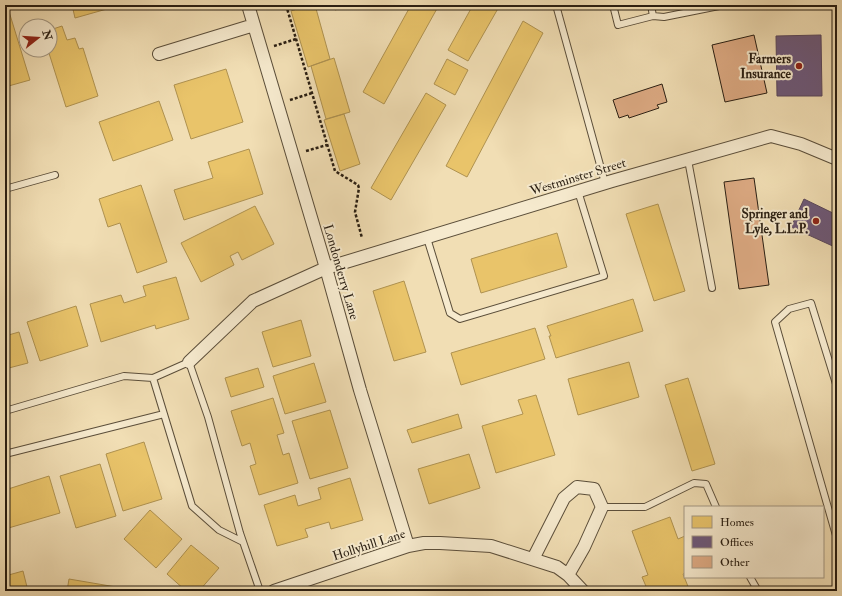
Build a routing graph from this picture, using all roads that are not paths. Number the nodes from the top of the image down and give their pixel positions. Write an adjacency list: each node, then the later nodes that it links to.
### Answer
1 (556, 5): 12 (lane)
2 (613, 5): 6 (lane)
3 (651, 5): 6 (lane)
4 (724, 5): 6 (lane)
5 (251, 6): 7 (street, Londonderry Lane)
6 (653, 16)
7 (254, 25): 8 (street); 16 (street, Londonderry Lane)
8 (158, 54)
9 (837, 158): 10 (street, Westminster Street)
10 (688, 160): 12 (street, Westminster Street); 17 (lane)
11 (55, 175): 13 (lane)
12 (605, 183): 14 (street, Westminster Street)
13 (5, 189)
14 (578, 192): 15 (street, Westminster Street); 15 (lane)
15 (427, 238): 16 (street, Westminster Street)
16 (326, 268): 18 (street, Westminster Street); 28 (street, Londonderry Lane)
17 (712, 288)
18 (189, 362): 19 (lane); 27 (lane)
19 (153, 378): 21 (lane); 22 (lane)
20 (837, 388): 26 (lane)
21 (5, 411)
22 (164, 414): 23 (lane); 27 (lane)
23 (5, 454)
24 (716, 506): 25 (lane)
25 (602, 507): 29 (street); 30 (street)
26 (837, 539)
27 (244, 542): 32 (lane)
28 (408, 546): 29 (street, Hollyhill Lane); 33 (street, Hollyhill Lane)
29 (533, 559): 30 (street, Hollyhill Lane)
30 (568, 576): 34 (street, Hollyhill Lane)
31 (751, 578): 35 (lane)
32 (260, 591)
33 (274, 591)
34 (583, 591)
35 (758, 591)

